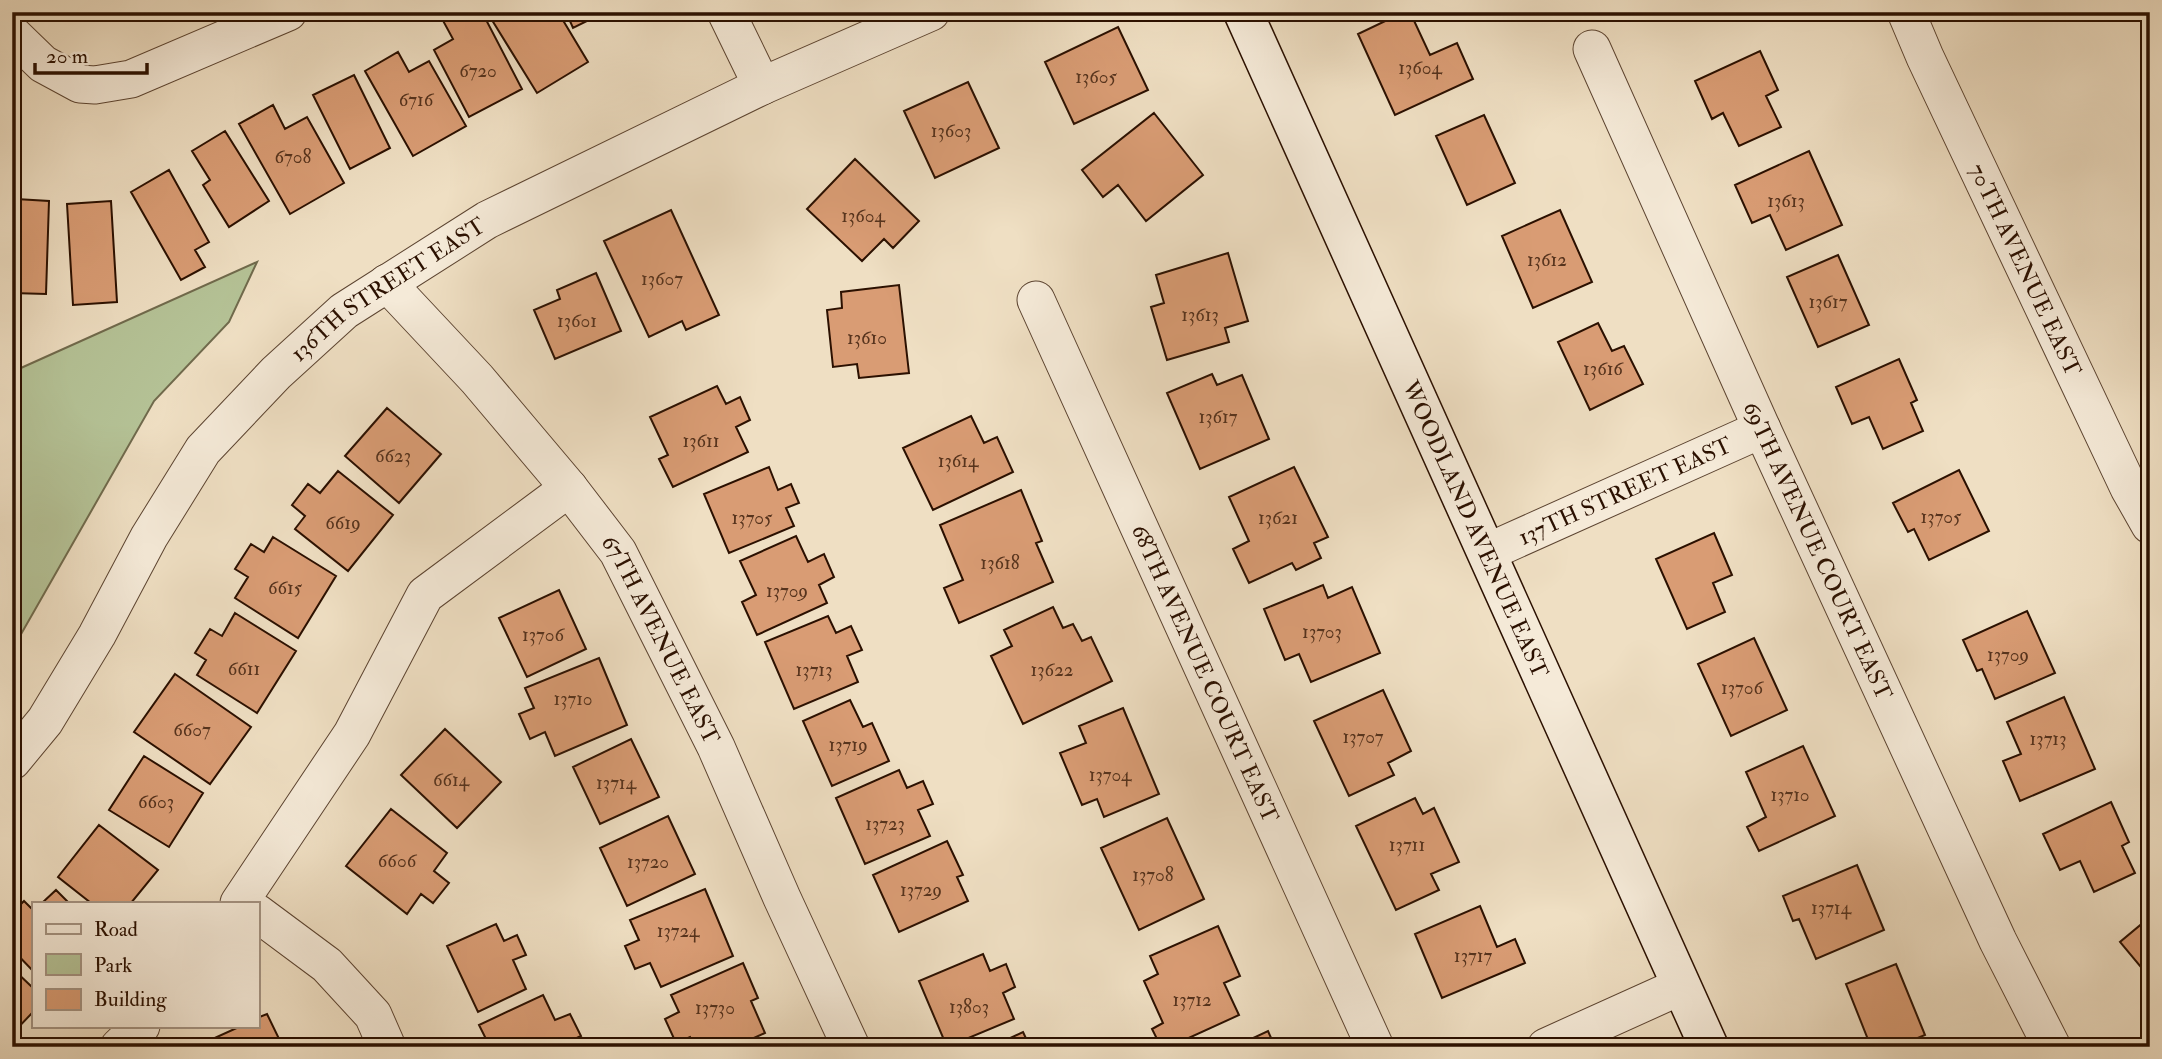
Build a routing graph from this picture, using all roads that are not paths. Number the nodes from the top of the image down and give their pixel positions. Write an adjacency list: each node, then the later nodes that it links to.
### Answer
1 (288, 12): 6 (street)
2 (726, 12): 8 (street)
3 (931, 12): 8 (street, 136TH STREET EAST)
4 (1243, 12): 14 (street, WOODLAND AVENUE EAST)
5 (1906, 12): 13 (street, 70TH AVENUE EAST)
6 (12, 34)
7 (1592, 49): 11 (street, 69TH AVENUE COURT EAST)
8 (762, 86): 9 (street, 136TH STREET EAST)
9 (387, 283): 12 (street, 67TH AVENUE EAST); 15 (street, 136TH STREET EAST)
10 (1036, 300): 23 (street, 68TH AVENUE COURT EAST)
11 (1762, 429): 14 (street, 137TH STREET EAST); 26 (street, 69TH AVENUE COURT EAST)
12 (569, 488): 16 (street); 22 (street, 67TH AVENUE EAST)
13 (2150, 524)
14 (1488, 552): 18 (street, WOODLAND AVENUE EAST)
15 (12, 761)
16 (247, 902)
17 (259, 915): 21 (street)
18 (1681, 986): 24 (street); 25 (street, WOODLAND AVENUE EAST)
19 (139, 1028): 20 (street)
20 (119, 1047)
21 (387, 1047)
22 (851, 1047)
23 (1375, 1047)
24 (1546, 1047)
25 (1709, 1047)
26 (2052, 1047)

